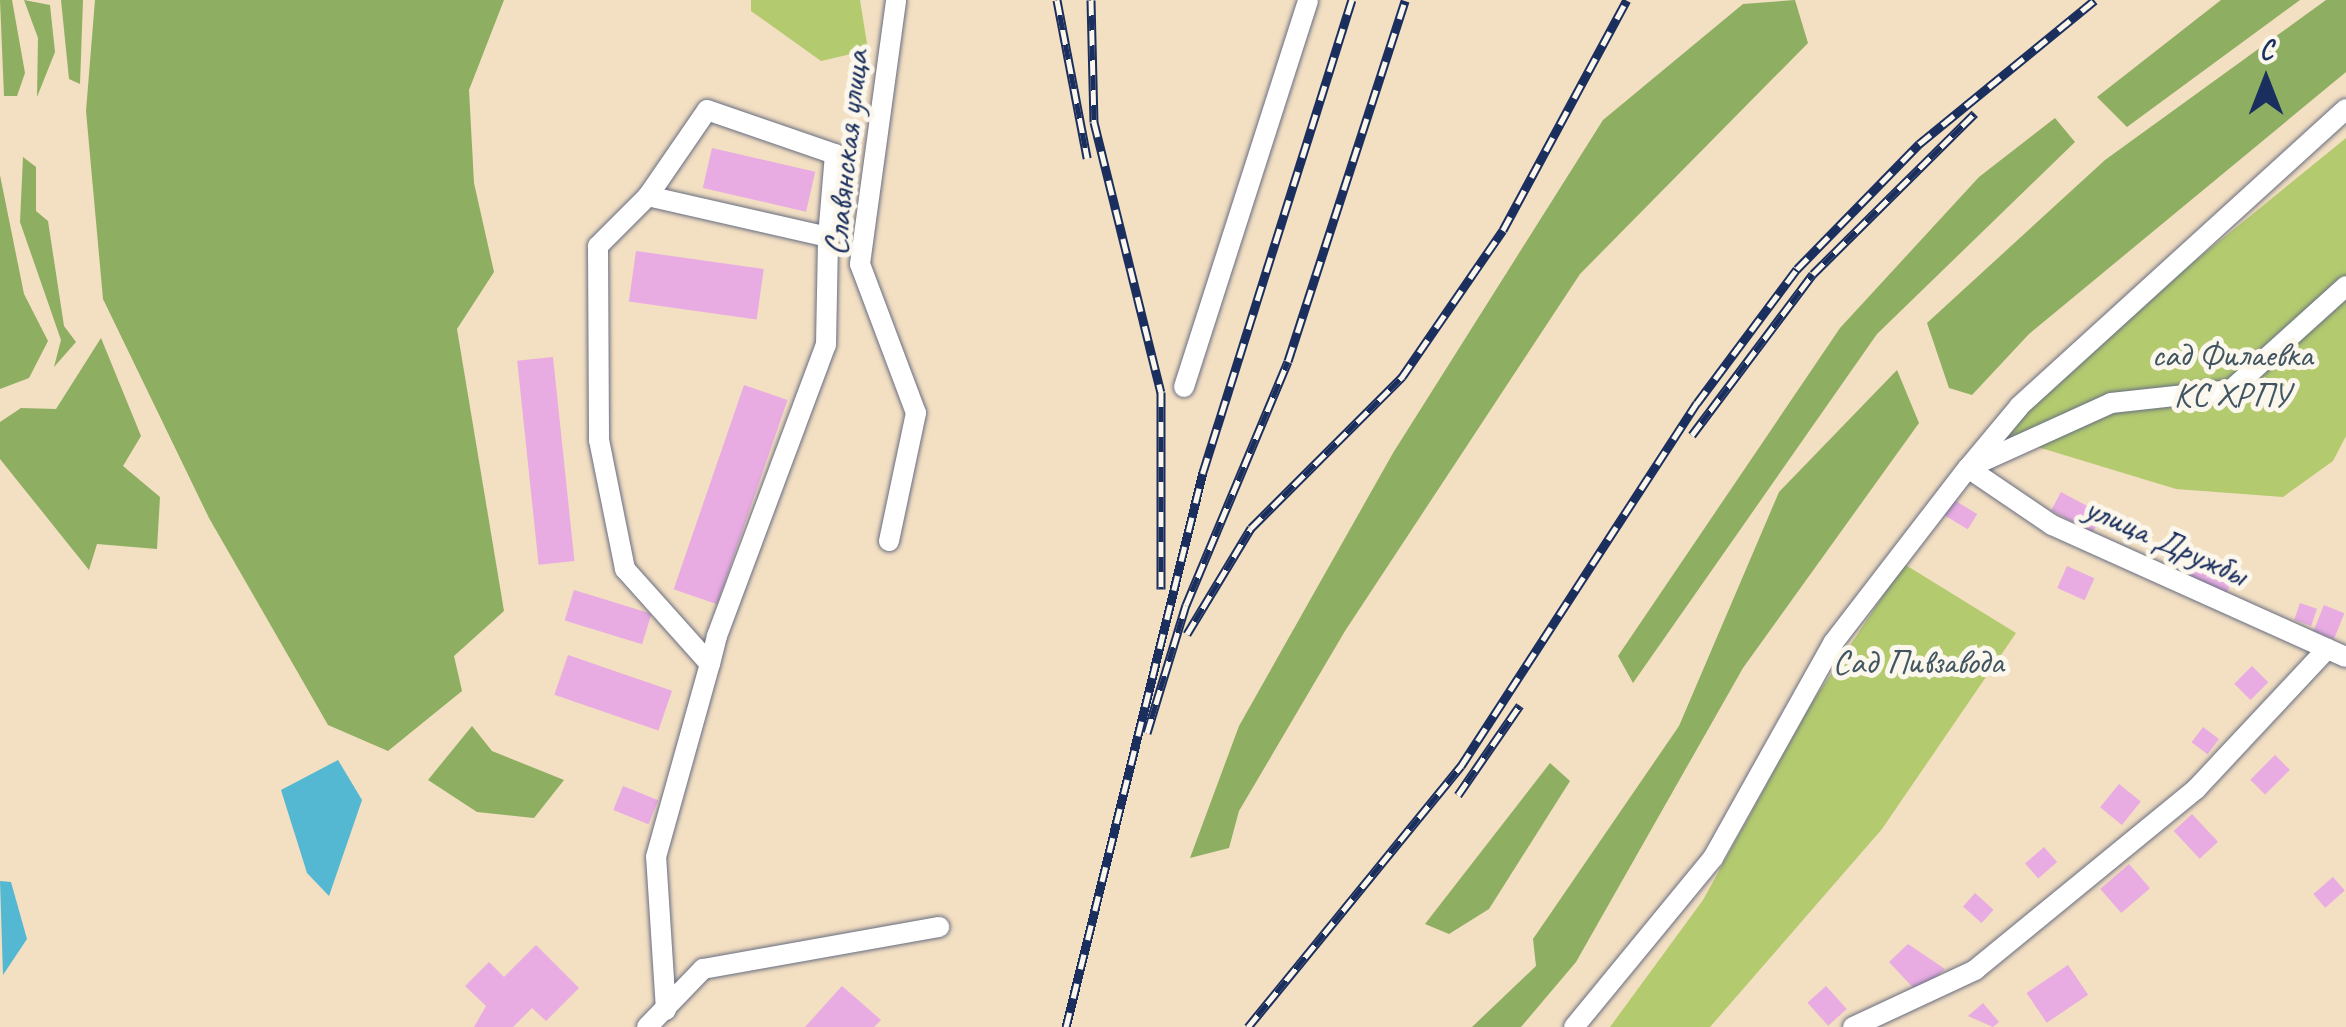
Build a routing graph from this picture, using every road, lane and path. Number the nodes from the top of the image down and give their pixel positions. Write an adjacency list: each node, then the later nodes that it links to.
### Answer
1 (896, 0): 9 (street, Славянская улица)
2 (1308, 0): 7 (street)
3 (2346, 109): 8 (street)
4 (648, 196): 5 (street); 5 (street); 11 (street)
5 (828, 238): 11 (street)
6 (2346, 286): 8 (street)
7 (1184, 387)
8 (1968, 468): 10 (street, улица Дружбы); 15 (street)
9 (890, 541)
10 (2336, 653): 16 (street)
11 (710, 664): 13 (street)
12 (939, 927): 13 (street)
13 (666, 1010): 14 (street)
14 (647, 1027)
15 (1574, 1027)
16 (1853, 1027)

